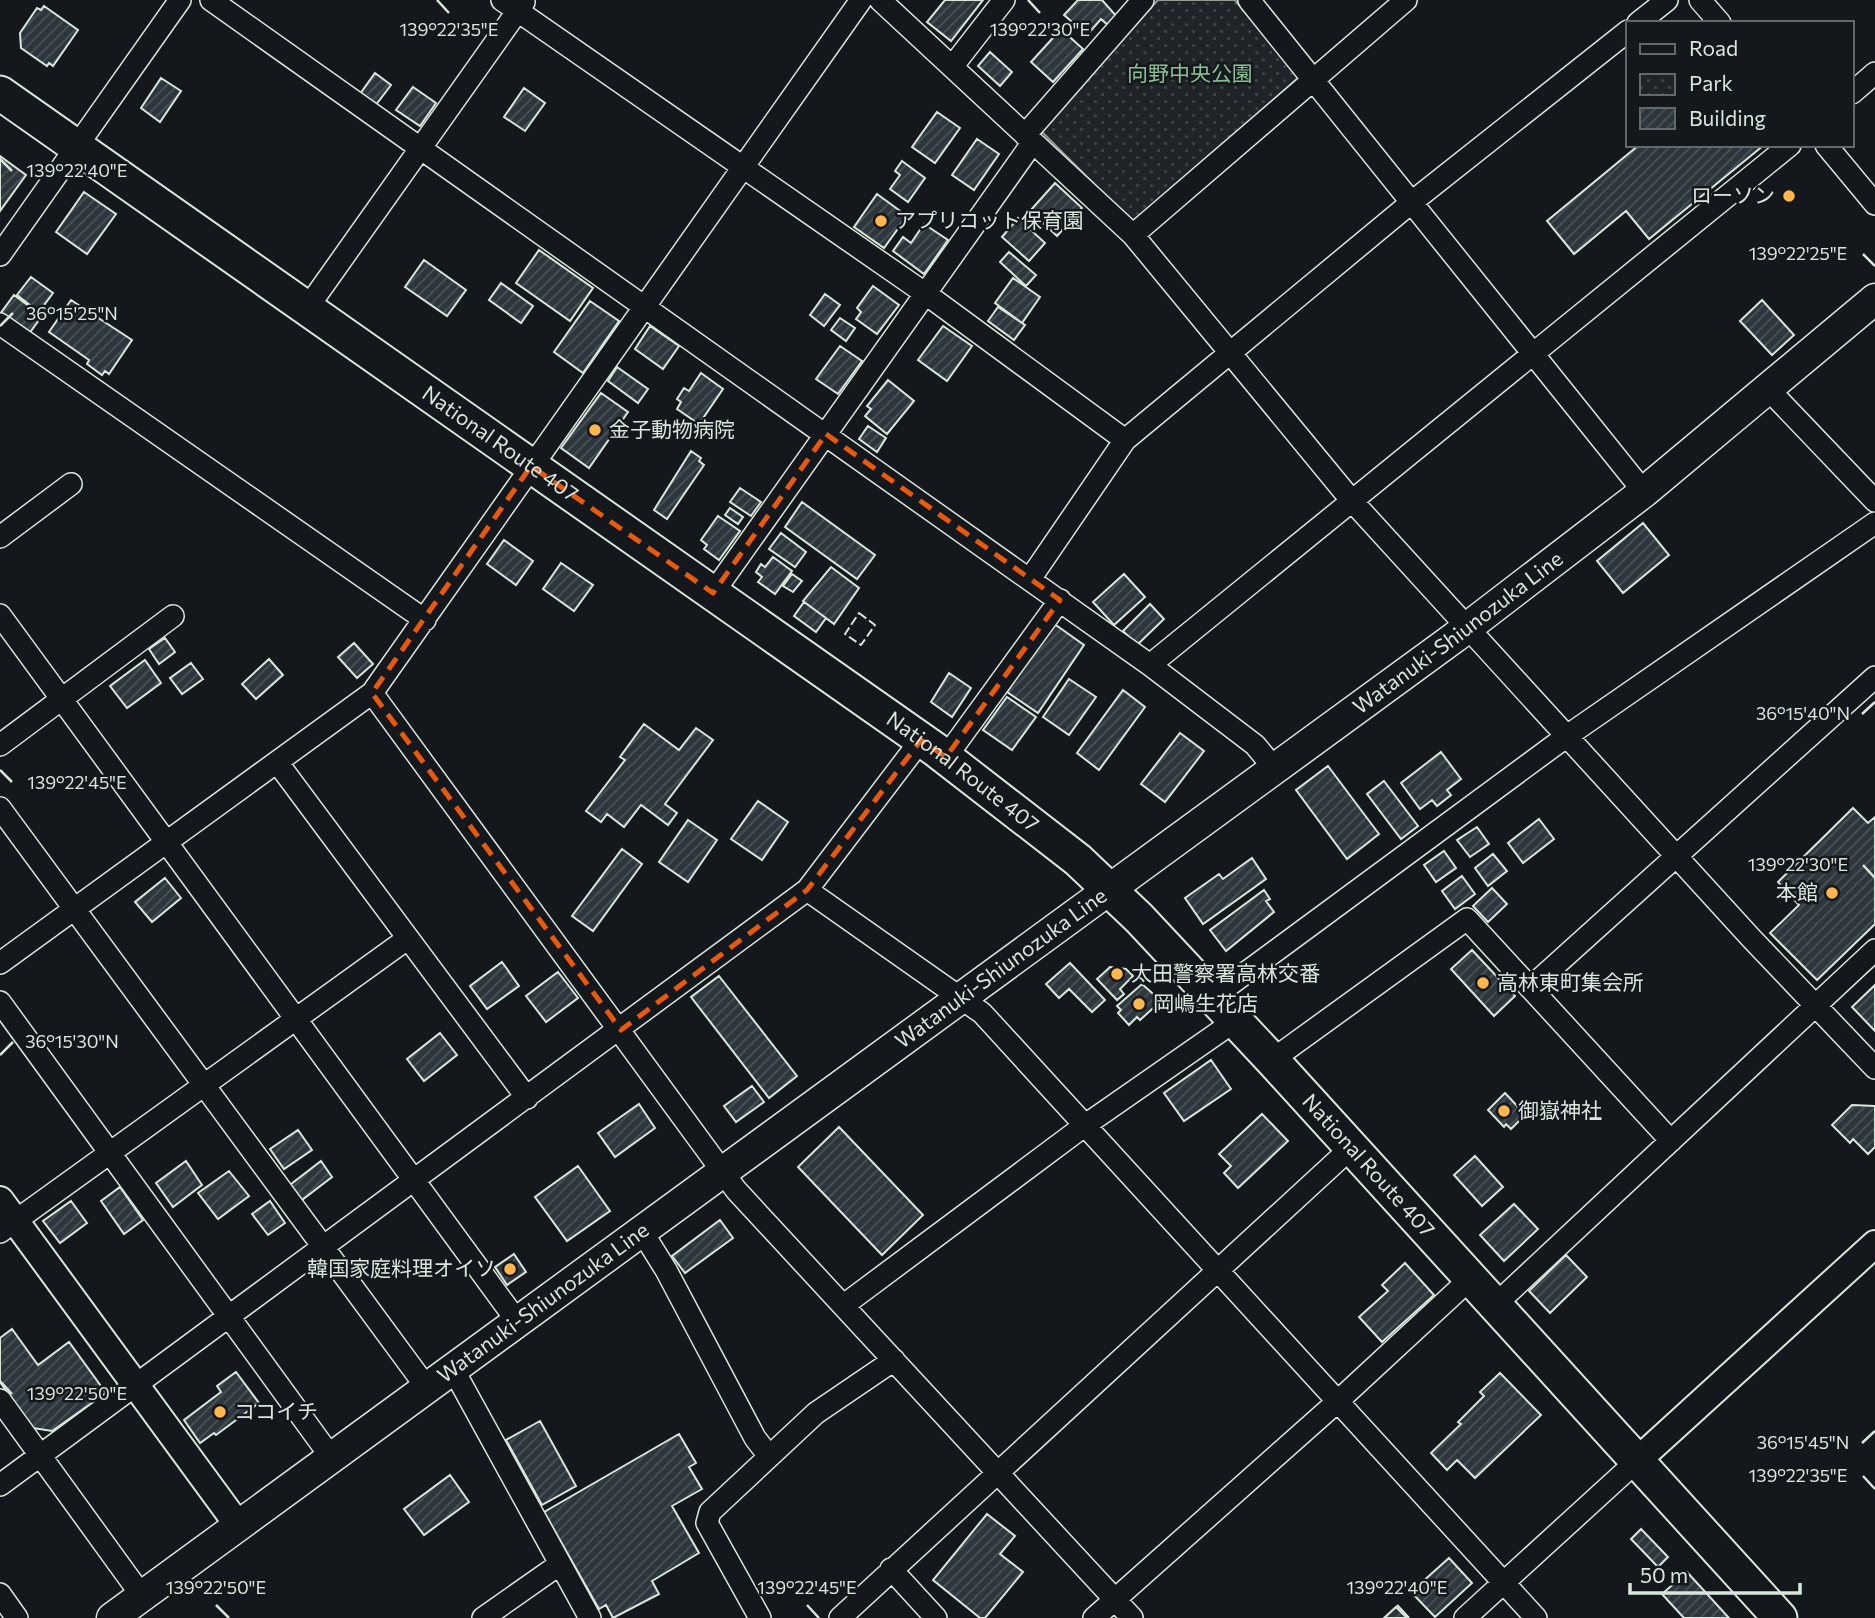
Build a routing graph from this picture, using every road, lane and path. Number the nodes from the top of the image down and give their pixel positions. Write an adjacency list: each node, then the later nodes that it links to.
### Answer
1 (180, 0): 21 (street)
2 (211, 0): 24 (street)
3 (860, 0): 25 (street)
4 (880, 0): 15 (street)
5 (1004, 0): 15 (street)
6 (1143, 0): 20 (street)
7 (1249, 0): 17 (street)
8 (1406, 0): 17 (street)
9 (1667, 0): 12 (street)
10 (1700, 0): 13 (street)
11 (515, 4): 24 (street); 25 (street)
12 (1641, 21)
13 (1718, 21)
14 (1626, 33): 26 (street)
15 (952, 67): 20 (street)
16 (1875, 73): 18 (street)
17 (1313, 79): 26 (street); 28 (street)
18 (1854, 91)
19 (0, 93): 21 (highway, National Route 407)
20 (1029, 139): 28 (street); 30 (street)
21 (76, 147): 29 (street); 33 (highway, National Route 407)
22 (1788, 147): 36 (street)
23 (1828, 147): 27 (street)
24 (421, 148): 32 (street); 33 (street)
25 (742, 167): 30 (street); 32 (street)
26 (1412, 202): 35 (street); 36 (street)
27 (1875, 204)
28 (1133, 235): 35 (street)
29 (0, 255)
30 (926, 294): 38 (street); 39 (street)
31 (1875, 299): 37 (main road, Watanuki-Shiunozuka Line)
32 (644, 306): 38 (street); 40 (street)
33 (308, 307): 40 (highway, National Route 407)
34 (0, 324): 52 (street)
35 (1231, 352): 39 (street); 43 (street)
36 (1534, 352): 42 (street); 43 (street)
37 (1769, 390): 42 (main road, Watanuki-Shiunozuka Line); 44 (street)
38 (826, 434): 47 (street); 48 (street)
39 (1125, 440): 47 (street)
40 (531, 466): 48 (highway, National Route 407); 52 (street)
41 (71, 484): 46 (street)
42 (1644, 492): 53 (main road, Watanuki-Shiunozuka Line)
43 (1352, 501): 53 (street); 54 (street)
44 (1875, 501)
45 (1875, 523): 58 (street)
46 (0, 537)
47 (1030, 579): 49 (street)
48 (713, 593): 60 (highway, National Route 407)
49 (1060, 600): 54 (street); 60 (street)
50 (0, 615): 57 (street)
51 (173, 616): 57 (street)
52 (425, 620): 56 (street)
53 (1467, 628): 58 (street); 62 (main road, Watanuki-Shiunozuka Line)
54 (1150, 664): 62 (street)
55 (1875, 677): 65 (street)
56 (372, 693): 61 (street); 79 (street)
57 (62, 699): 59 (street); 64 (street)
58 (1567, 736): 65 (street); 73 (street)
59 (0, 746)
60 (934, 748): 66 (highway, National Route 407); 67 (street)
61 (276, 762): 64 (street); 69 (street)
62 (1274, 768): 66 (main road, Watanuki-Shiunozuka Line)
63 (0, 808): 68 (street)
64 (166, 842): 68 (street); 77 (street)
65 (1677, 854): 72 (street); 76 (street)
66 (1110, 889): 73 (highway, National Route 407); 74 (main road, Watanuki-Shiunozuka Line)
67 (807, 890): 74 (street); 79 (street)
68 (75, 908): 71 (street); 82 (street)
69 (407, 939): 77 (street); 83 (street)
70 (1875, 950): 76 (street)
71 (0, 963)
72 (1530, 988): 80 (street); 85 (street)
73 (1213, 997): 78 (highway, National Route 407)
74 (962, 998): 84 (street); 88 (main road, Watanuki-Shiunozuka Line)
75 (0, 1002): 87 (street)
76 (1816, 1005): 81 (street); 85 (street)
77 (296, 1019): 82 (street); 89 (street)
78 (1235, 1021): 80 (highway, National Route 407); 84 (street)
79 (621, 1030): 83 (street); 88 (street)
80 (1272, 1060): 86 (highway, National Route 407)
81 (1875, 1068)
82 (205, 1086): 87 (street); 93 (street)
83 (527, 1098): 89 (street)
84 (1084, 1126): 94 (street); 97 (street)
85 (1671, 1141): 96 (street)
86 (1352, 1147): 94 (street); 95 (highway, National Route 407)
87 (111, 1153): 90 (street); 98 (street)
88 (722, 1172): 91 (main road, Watanuki-Shiunozuka Line); 97 (street)
89 (415, 1181): 93 (street); 99 (street)
90 (5, 1218): 102 (street)
91 (641, 1230): 99 (main road, Watanuki-Shiunozuka Line); 106 (street)
92 (1875, 1244): 109 (street)
93 (324, 1248): 98 (street); 103 (street)
94 (1219, 1273): 105 (street); 110 (street)
95 (1471, 1278): 96 (highway, National Route 407); 105 (street)
96 (1495, 1305): 109 (highway, National Route 407)
97 (844, 1306): 100 (street)
98 (230, 1316): 102 (street); 108 (street)
99 (517, 1321): 101 (main road, Watanuki-Shiunozuka Line)
100 (894, 1360): 106 (street); 110 (street)
101 (453, 1369): 103 (main road, Watanuki-Shiunozuka Line); 113 (street)
102 (135, 1386): 107 (street); 112 (street)
103 (426, 1388): 108 (main road, Watanuki-Shiunozuka Line)
104 (0, 1400): 107 (street)
105 (1337, 1402): 115 (street); 118 (street)
106 (768, 1455): 123 (street)
107 (40, 1456): 111 (street); 117 (street)
108 (331, 1457): 112 (main road, Watanuki-Shiunozuka Line)
109 (1638, 1460): 115 (street); 130 (highway, National Route 407)
110 (998, 1474): 114 (street); 118 (street)
111 (0, 1485)
112 (238, 1525): 117 (main road, Watanuki-Shiunozuka Line)
113 (560, 1564): 121 (street); 122 (street)
114 (891, 1569): 124 (street); 125 (street)
115 (1503, 1582): 128 (street); 129 (street)
116 (0, 1594): 119 (street)
117 (142, 1596): 120 (main road, Watanuki-Shiunozuka Line)
118 (1115, 1600): 126 (street); 127 (street)
119 (17, 1618)
120 (111, 1618)
121 (483, 1618)
122 (590, 1618)
123 (760, 1618)
124 (840, 1618)
125 (936, 1618)
126 (1094, 1618)
127 (1132, 1618)
128 (1465, 1618)
129 (1536, 1618)
130 (1780, 1618)

